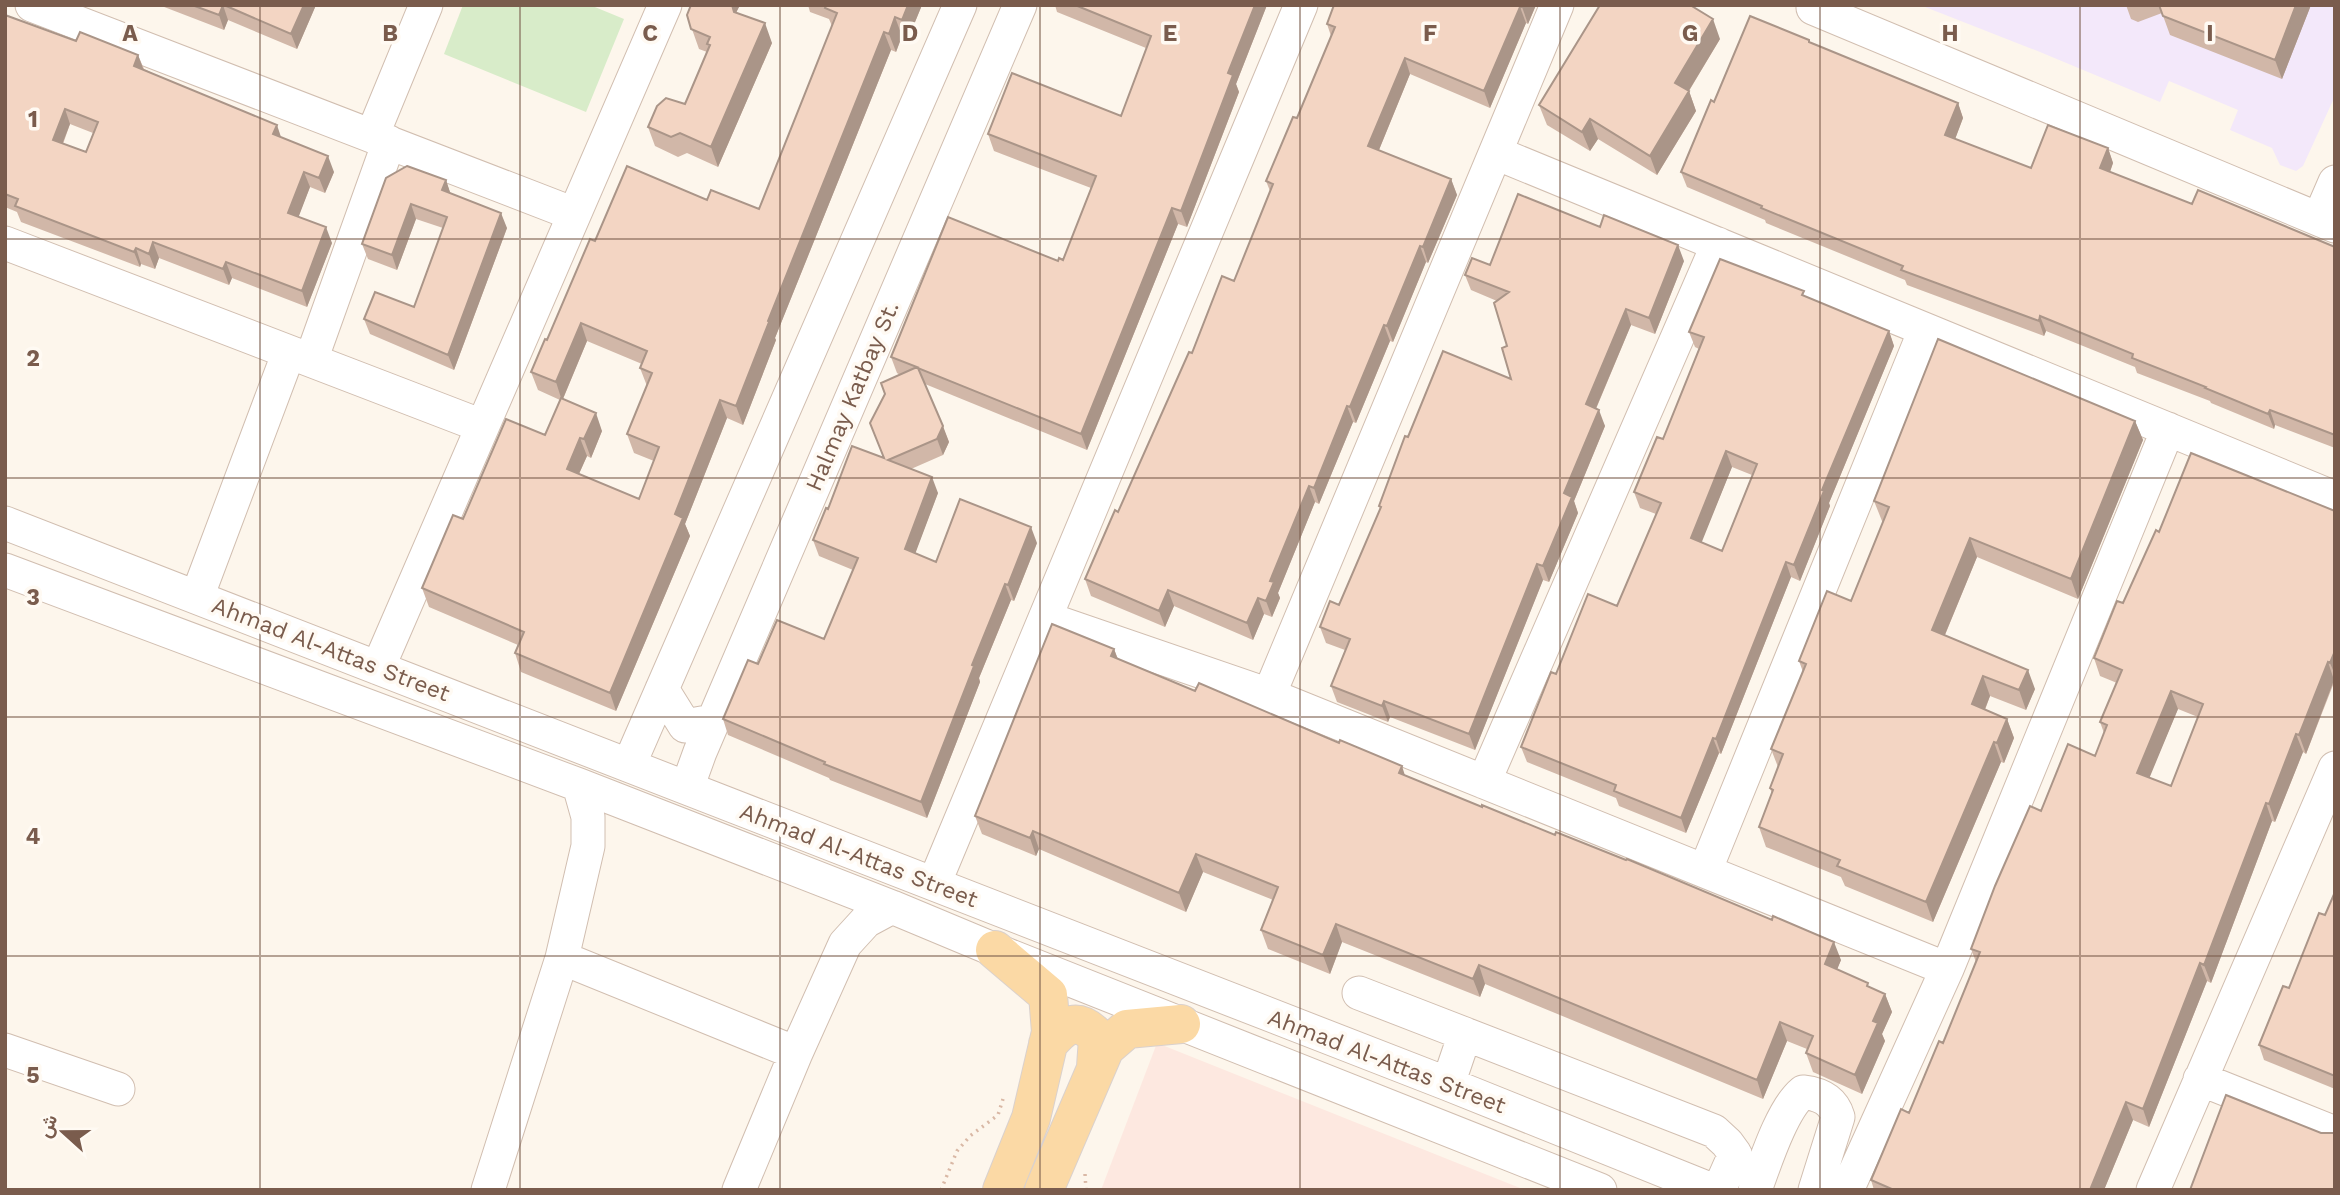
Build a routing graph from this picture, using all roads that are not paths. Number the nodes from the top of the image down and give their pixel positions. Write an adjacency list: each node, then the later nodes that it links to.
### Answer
1 (32, 5): 9 (street)
2 (426, 5): 9 (street)
3 (665, 5): 12 (street)
4 (960, 5): 26 (street)
5 (1020, 5): 28 (street, Halmay Katbay St.)
6 (1301, 5): 24 (street)
7 (1557, 5): 10 (street)
8 (1811, 6): 13 (street)
9 (380, 139): 12 (street); 17 (street)
10 (1496, 153): 15 (street); 27 (street)
11 (2335, 182): 13 (street)
12 (574, 214): 18 (street)
13 (2327, 223)
14 (5, 243): 17 (street)
15 (1718, 244): 16 (street); 31 (street)
16 (1925, 330): 19 (street); 34 (street)
17 (300, 356): 18 (street); 23 (street)
18 (482, 426): 25 (street)
19 (2168, 429): 20 (street); 39 (street)
20 (2335, 498)
21 (5, 523): 23 (street, Ahmad Al-Attas Street)
22 (5, 570): 32 (street, Ahmad Al-Attas Street)
23 (197, 597): 25 (street, Ahmad Al-Attas Street)
24 (1045, 618): 27 (street); 35 (street)
25 (378, 668): 29 (street, Ahmad Al-Attas Street)
26 (662, 689): 28 (street); 29 (street)
27 (1269, 695): 31 (street)
28 (713, 721): 33 (street, Halmay Katbay St.)
29 (629, 765): 33 (street, Ahmad Al-Attas Street)
30 (2335, 768): 47 (street)
31 (1484, 782): 34 (street)
32 (579, 785): 36 (street, Ahmad Al-Attas Street); 38 (street)
33 (687, 788): 35 (street, Ahmad Al-Attas Street)
34 (1704, 871): 39 (street)
35 (934, 884): 48 (street, Ahmad Al-Attas Street)
36 (892, 907): 37 (street, Ahmad Al-Attas Street); 45 (street)
37 (995, 950): 41 (street, Ahmad Al-Attas Street); 43 (main road)
38 (562, 958): 45 (street); 51 (street)
39 (1947, 969): 60 (street)
40 (1359, 993): 42 (street)
41 (1181, 1024): 46 (main road); 55 (street, Ahmad Al-Attas Street)
42 (1465, 1034): 48 (street); 57 (street)
43 (1048, 1044): 46 (main road); 53 (main road)
44 (5, 1050): 49 (street)
45 (796, 1053): 52 (street)
46 (1096, 1067): 54 (main road)
47 (2200, 1079): 50 (street); 61 (street)
48 (1448, 1084): 56 (street, Ahmad Al-Attas Street)
49 (118, 1089)
50 (2335, 1133)
51 (488, 1190)
52 (739, 1190)
53 (1002, 1190)
54 (1044, 1190)
55 (1600, 1190)
56 (1712, 1190)
57 (1719, 1190)
58 (1755, 1190): 59 (street)
59 (1815, 1190)
60 (1847, 1190)
61 (2153, 1190)

